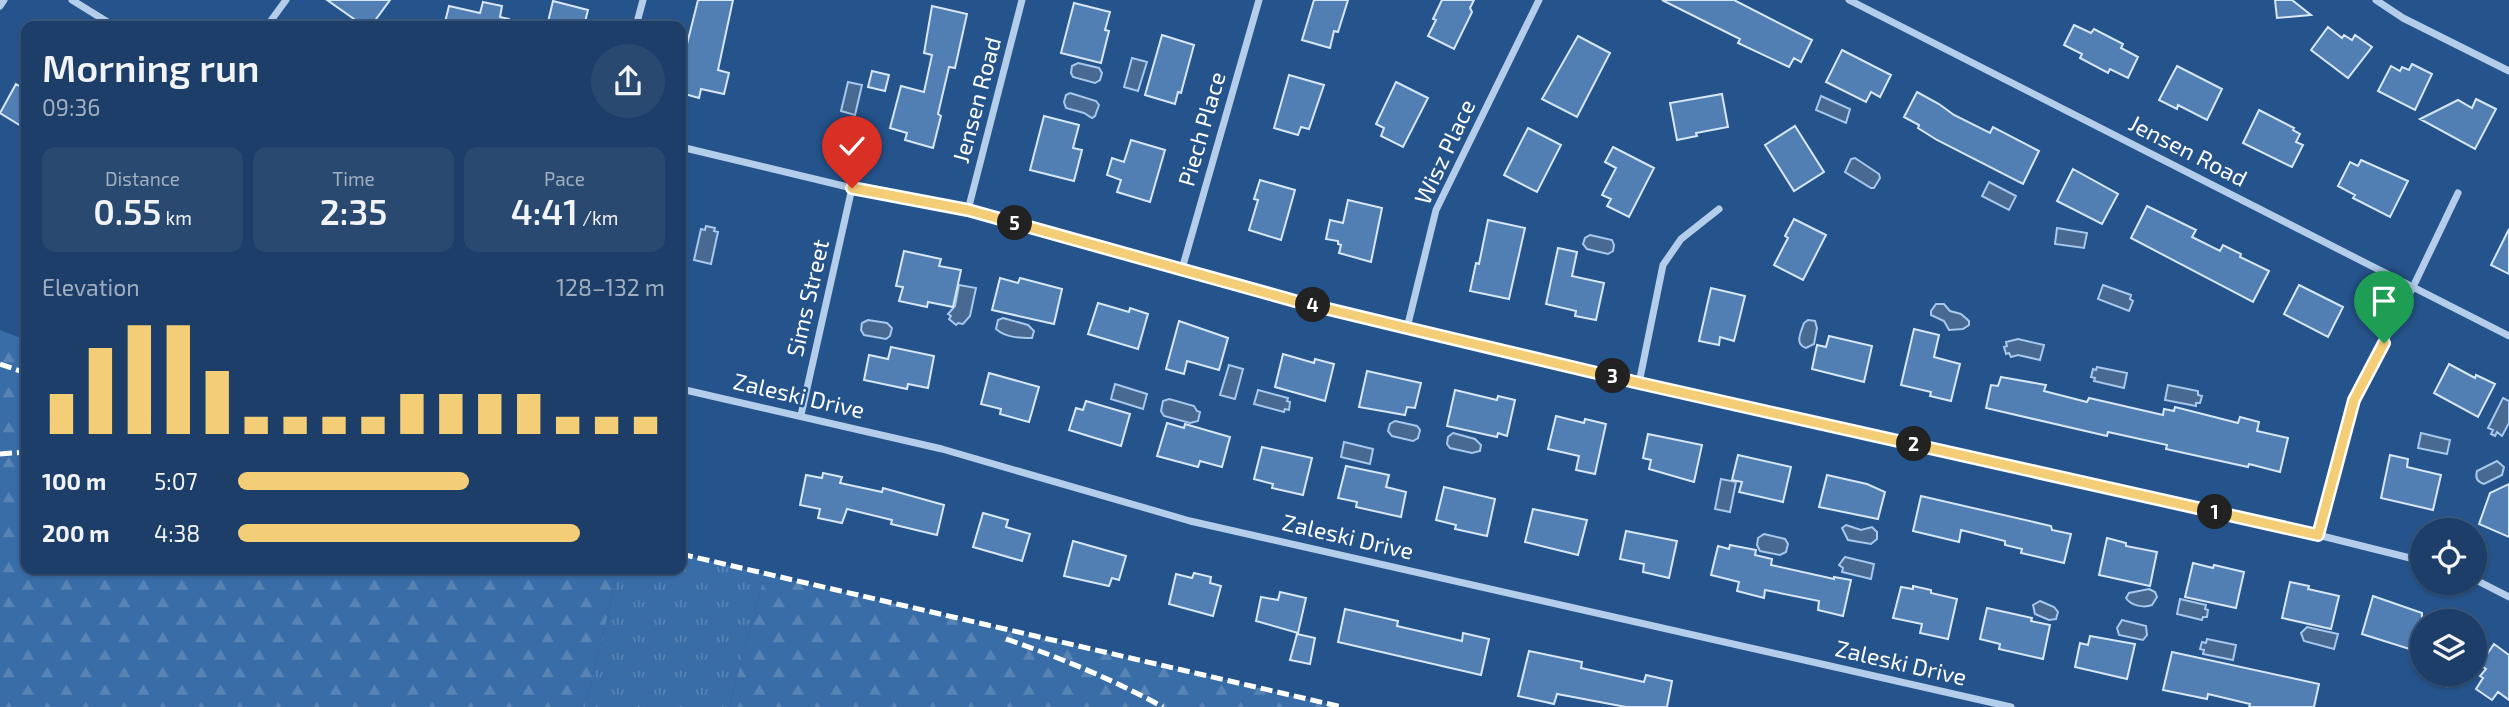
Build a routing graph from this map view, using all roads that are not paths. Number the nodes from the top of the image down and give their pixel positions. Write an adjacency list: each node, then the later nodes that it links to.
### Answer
1 (4, 0): 10 (street)
2 (72, 0): 11 (street)
3 (286, 0): 12 (street)
4 (643, 0): 13 (street)
5 (1022, 0): 19 (street, Jensen Road)
6 (1259, 0): 20 (street, Piech Place)
7 (1539, 0): 22 (street, Wisz Place)
8 (1849, 0): 21 (street, Jensen Road)
9 (2376, 0): 14 (street)
10 (0, 6)
11 (106, 21)
12 (271, 21)
13 (637, 21)
14 (2509, 71)
15 (686, 148): 16 (street)
16 (852, 188): 19 (street); 26 (street, Sims Street)
17 (2458, 193): 21 (street)
18 (1719, 209): 24 (street)
19 (968, 210): 20 (street)
20 (1182, 270): 22 (street)
21 (2413, 287): 23 (street, Jensen Road); 27 (street)
22 (1407, 328): 24 (street)
23 (2509, 337)
24 (1639, 383): 27 (street)
25 (686, 390): 26 (street, Zaleski Drive)
26 (801, 415): 31 (street, Zaleski Drive)
27 (2318, 535): 28 (street)
28 (2410, 558)
29 (2487, 586): 30 (street)
30 (2509, 597)
31 (2011, 707)

